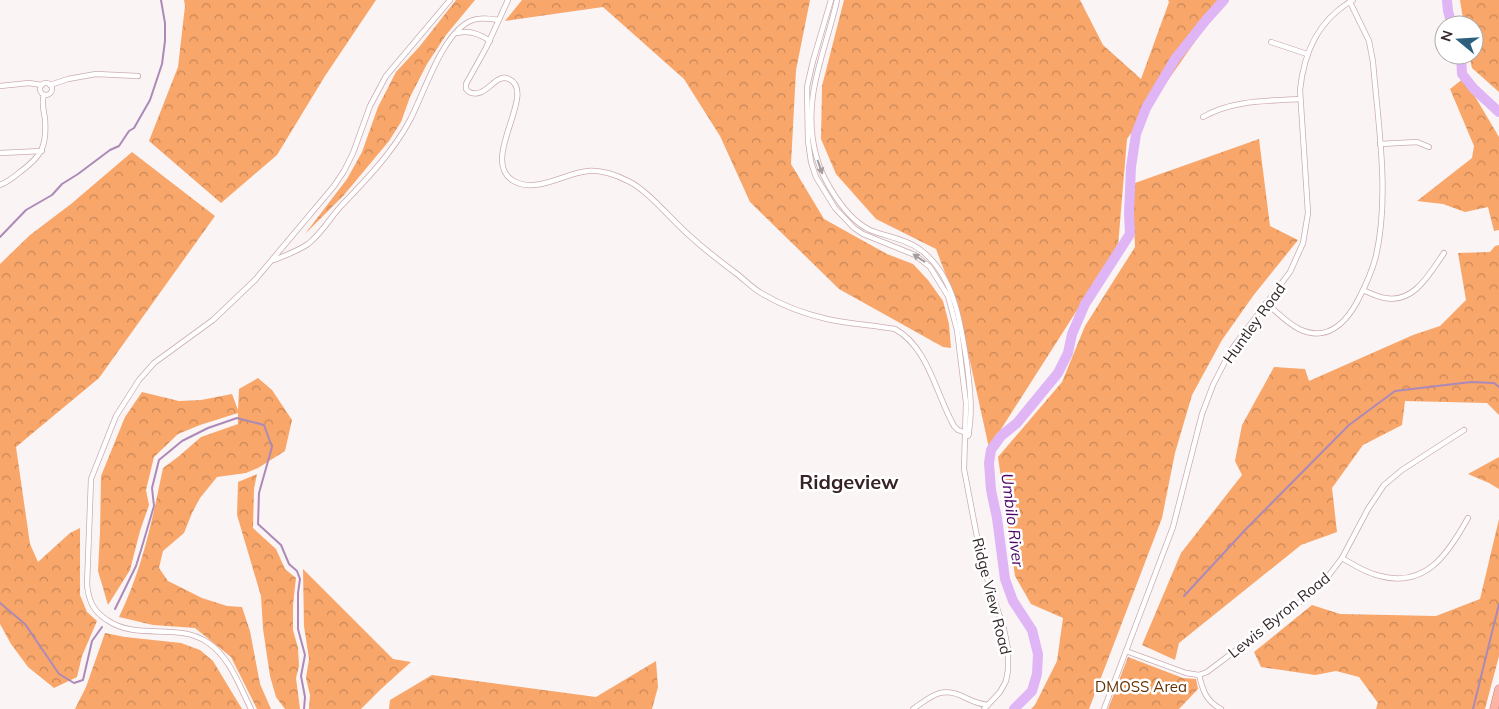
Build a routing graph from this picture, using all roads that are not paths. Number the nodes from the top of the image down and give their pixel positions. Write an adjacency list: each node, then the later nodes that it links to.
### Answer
1 (450, 0): 25 (street)
2 (508, 0): 6 (street)
3 (831, 0): 7 (street, Ridge View Road)
4 (837, 0): 7 (street, Ridge View Road)
5 (1351, 1): 11 (street, Huntley Road); 19 (street)
6 (498, 20): 8 (street); 9 (street)
7 (825, 31): 29 (street, Ridge View Road)
8 (455, 34): 9 (street); 25 (street)
9 (490, 41): 29 (street)
10 (1271, 42): 11 (street)
11 (1307, 54): 17 (street, Huntley Road)
12 (138, 76): 14 (street)
13 (42, 85): 14 (street); 15 (street); 16 (street)
14 (50, 85): 16 (street)
15 (0, 86)
16 (44, 95): 21 (street)
17 (1300, 99): 18 (street); 27 (street, Huntley Road)
18 (1203, 117)
19 (1380, 144): 20 (street); 26 (street)
20 (1429, 147)
21 (42, 150): 22 (street); 23 (street)
22 (0, 153)
23 (0, 185)
24 (1444, 253): 26 (street)
25 (273, 261): 36 (street)
26 (1363, 290): 27 (street)
27 (1266, 303): 32 (street, Huntley Road)
28 (1464, 430): 31 (street, Lewis Byron Road)
29 (967, 434): 35 (street, Ridge View Road)
30 (1468, 518): 31 (street)
31 (1342, 558): 33 (street, Lewis Byron Road)
32 (1126, 651): 33 (street); 38 (street, Huntley Road)
33 (1198, 676): 39 (street)
34 (1499, 690): 40 (highway)
35 (986, 707): 37 (street)
36 (250, 709)
37 (913, 709)
38 (1104, 709)
39 (1221, 709)
40 (1494, 709)

